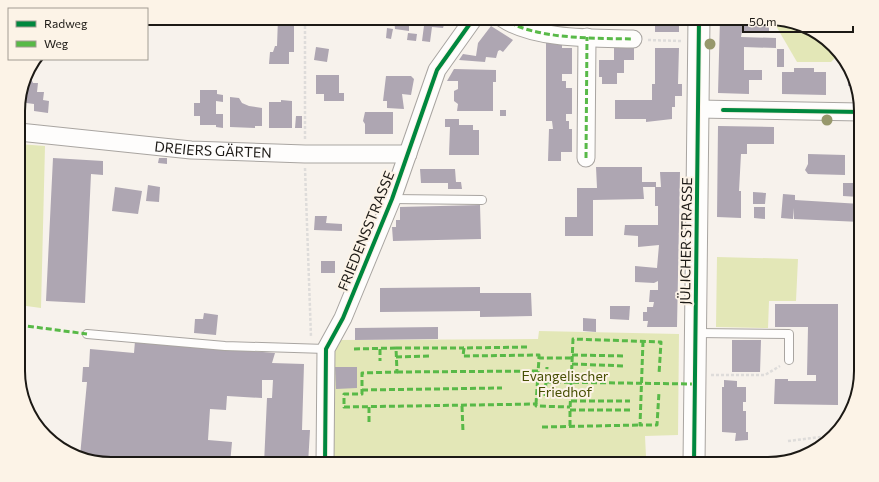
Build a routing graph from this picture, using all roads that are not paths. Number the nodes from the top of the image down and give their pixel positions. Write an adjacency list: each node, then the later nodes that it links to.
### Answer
1 (469, 25): 9 (street, FRIEDENSSTRASSE)
2 (516, 25): 4 (street)
3 (699, 25): 6 (street, JÜLICHER STRASSE)
4 (586, 38): 5 (street); 10 (street)
5 (633, 39)
6 (698, 109): 7 (street); 13 (street, JÜLICHER STRASSE)
7 (854, 112)
8 (25, 133): 9 (street, DREIERS GÄRTEN)
9 (408, 154): 11 (street, FRIEDENSSTRASSE)
10 (586, 158)
11 (392, 199): 12 (lane); 15 (street, FRIEDENSSTRASSE)
12 (482, 200)
13 (696, 333): 16 (lane); 18 (street, JÜLICHER STRASSE)
14 (87, 334): 15 (lane)
15 (319, 349): 17 (street, FRIEDENSSTRASSE)
16 (789, 360)
17 (325, 457)
18 (694, 457)

